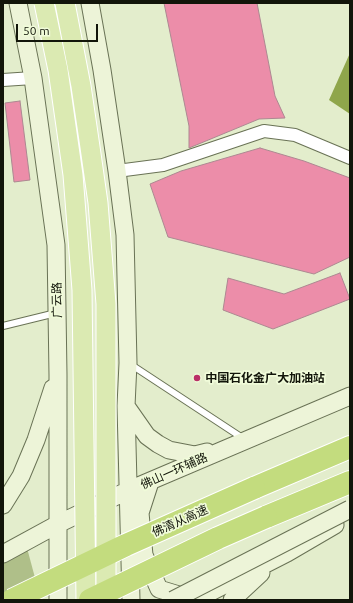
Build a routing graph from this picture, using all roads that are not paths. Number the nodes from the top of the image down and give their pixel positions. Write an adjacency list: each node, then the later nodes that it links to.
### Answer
1 (18, 3): 5 (main road, 广云路)
2 (44, 3): 29 (main road, 广云路, bridge)
3 (65, 3): 31 (main road, bridge)
4 (90, 3): 8 (main road)
5 (33, 78): 6 (street); 9 (main road, 广云路)
6 (3, 80)
7 (350, 158): 8 (street)
8 (117, 171): 11 (main road)
9 (57, 313): 10 (lane); 12 (main road, 广云路)
10 (3, 326)
11 (128, 363): 14 (main road); 15 (lane)
12 (58, 375): 21 (main road); 24 (main road, 广云路)
13 (350, 396): 15 (main road, 佛山一环辅路)
14 (126, 406): 16 (main road); 20 (main road)
15 (246, 440): 16 (main road, 佛山一环辅路)
16 (229, 447): 18 (main road, 佛山一环辅路)
17 (350, 447): 27 (highway, 佛清从高速, bridge)
18 (150, 482): 20 (main road, 佛山一环辅路); 34 (main road)
19 (350, 482): 30 (highway, bridge)
20 (129, 490): 24 (main road, 佛山一环辅路); 32 (main road)
21 (3, 505)
22 (350, 509): 33 (main road, bridge)
23 (350, 518): 25 (main road)
24 (58, 524): 26 (main road, 佛山一环辅路); 28 (main road, 广云路)
25 (287, 553): 34 (main road); 35 (main road)
26 (3, 554)
27 (12, 600)
28 (58, 600)
29 (86, 600)
30 (90, 600)
31 (106, 600)
32 (131, 600)
33 (173, 600)
34 (194, 600)
35 (232, 600)

